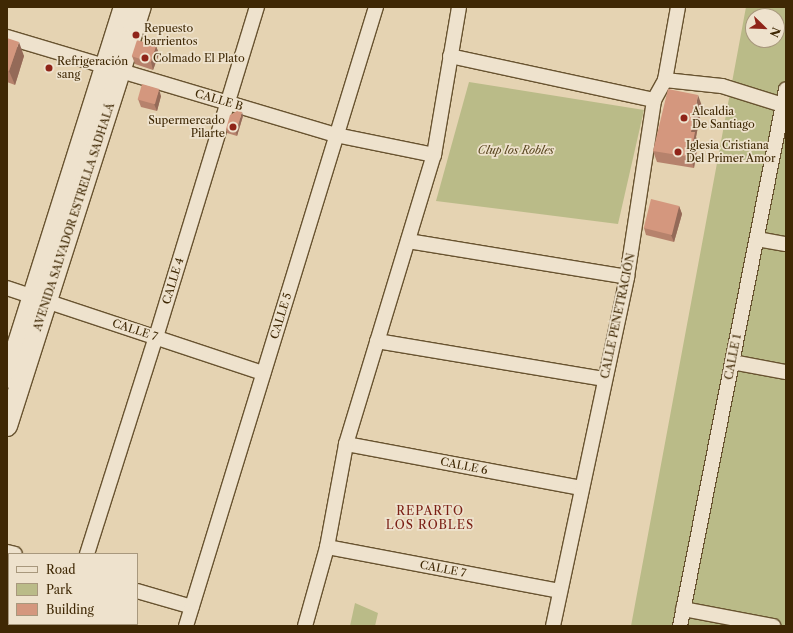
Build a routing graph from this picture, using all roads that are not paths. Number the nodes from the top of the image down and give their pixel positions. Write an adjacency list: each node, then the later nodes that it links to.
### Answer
1 (124, 7): 9 (main road, AVENIDA SALVADOR ESTRELLA SADHALÁ)
2 (141, 7): 9 (main road, AVENIDA SALVADOR ESTRELLA SADHALÁ)
3 (257, 7): 13 (street, CALLE 4)
4 (376, 7): 15 (street, CALLE 5)
5 (459, 7): 8 (street)
6 (678, 7): 10 (street, CALLE PENETRACIÓN)
7 (7, 37): 9 (street, CALLE B)
8 (450, 56): 12 (street); 16 (street)
9 (113, 70): 13 (street, CALLE B); 22 (main road, AVENIDA SALVADOR ESTRELLA SADHALÁ)
10 (665, 80): 12 (street, CALLE PENETRACIÓN); 14 (street)
11 (786, 89): 14 (street, CALLE 1)
12 (654, 100): 20 (street, CALLE PENETRACIÓN)
13 (227, 101): 15 (street, CALLE B); 23 (street, CALLE 4)
14 (784, 106): 17 (street, CALLE 1)
15 (336, 135): 16 (street, CALLE B); 27 (street, CALLE 5)
16 (434, 155): 18 (street)
17 (757, 239): 19 (street); 25 (street, CALLE 1)
18 (408, 241): 20 (street); 24 (street)
19 (786, 244)
20 (627, 277): 29 (street, CALLE PENETRACIÓN)
21 (7, 288): 22 (street, CALLE 7)
22 (40, 299): 23 (street, CALLE 7); 28 (main road, AVENIDA SALVADOR ESTRELLA SADHALÁ); 30 (main road, AVENIDA SALVADOR ESTRELLA SADHALÁ)
23 (156, 337): 27 (street, CALLE 7); 34 (street, CALLE 4)
24 (377, 341): 29 (street); 31 (street)
25 (732, 362): 26 (street); 38 (street, CALLE 1)
26 (786, 372)
27 (263, 373): 37 (street, CALLE 5)
28 (7, 378)
29 (605, 379): 32 (street, CALLE PENETRACIÓN)
30 (7, 426)
31 (346, 444): 32 (street, CALLE 6); 33 (street)
32 (581, 488): 36 (street, CALLE PENETRACIÓN)
33 (327, 547): 36 (street, CALLE 7); 40 (street)
34 (87, 553)
35 (138, 591): 37 (street)
36 (559, 591): 41 (street, CALLE PENETRACIÓN)
37 (192, 607): 39 (street, CALLE 5)
38 (683, 609): 42 (street, CALLE 1); 43 (street)
39 (186, 626)
40 (306, 626)
41 (553, 626)
42 (680, 626)
43 (773, 626)

